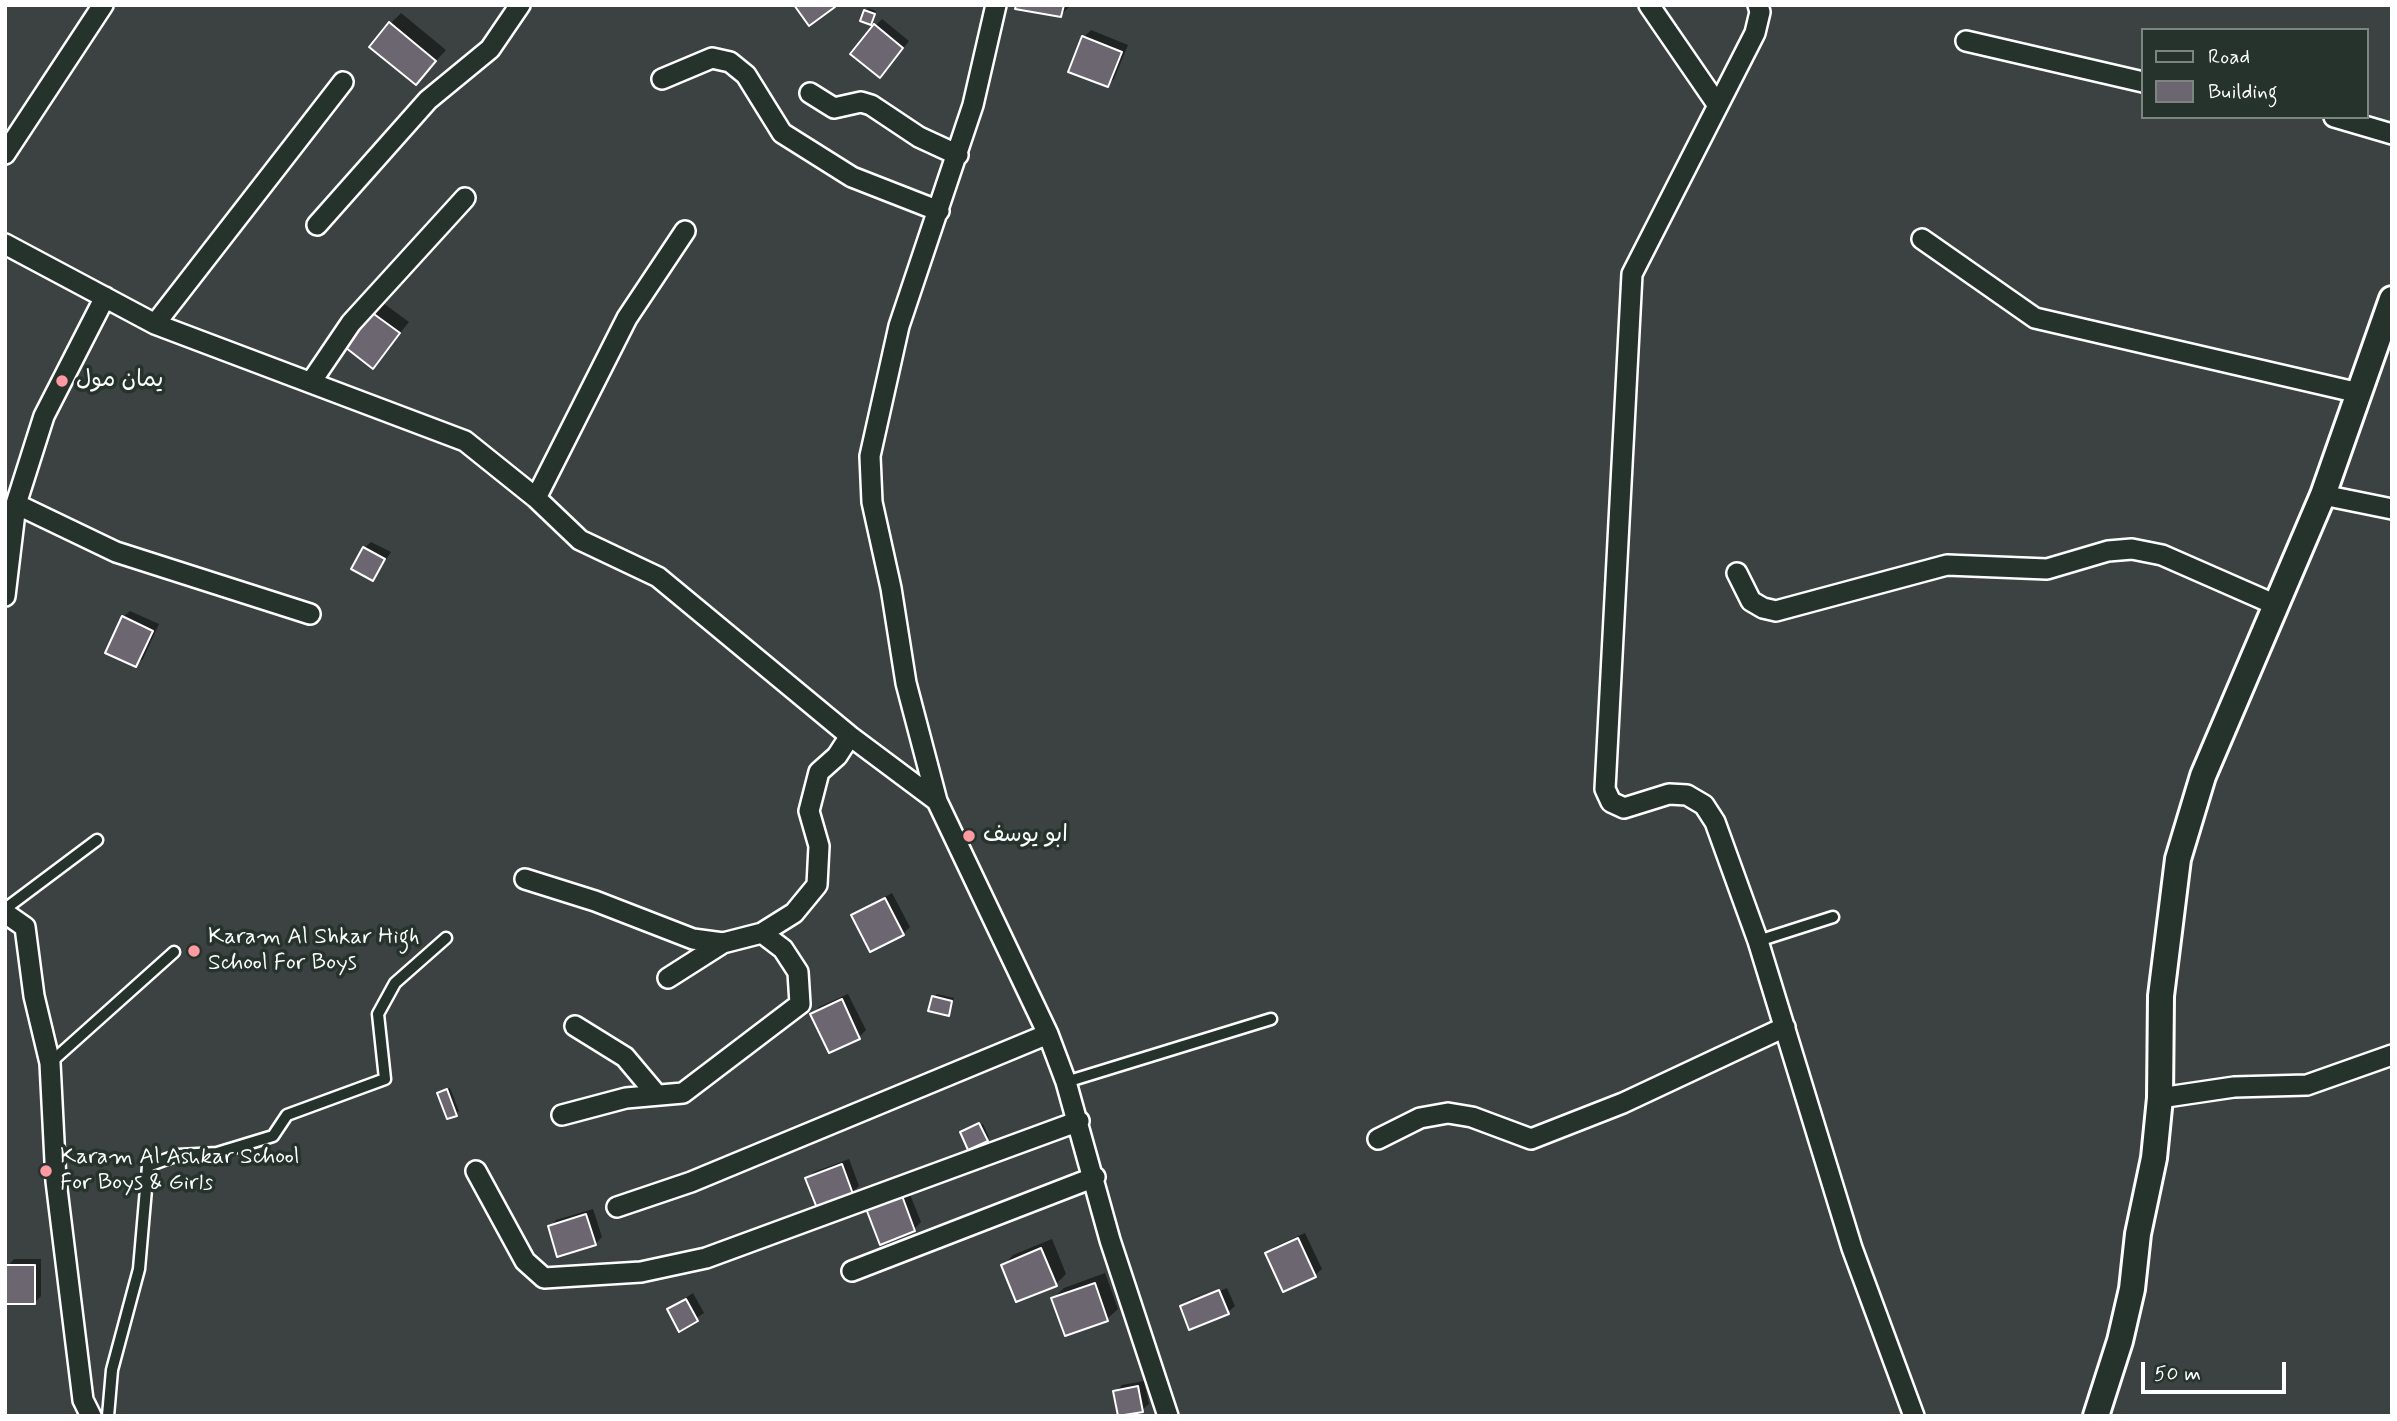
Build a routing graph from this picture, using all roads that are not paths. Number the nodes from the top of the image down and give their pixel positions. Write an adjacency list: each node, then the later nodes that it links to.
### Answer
1 (103, 5): 14 (street)
2 (520, 5): 18 (street)
3 (996, 5): 15 (street)
4 (1649, 5): 11 (street)
5 (1763, 8): 11 (street)
6 (1966, 41): 9 (street)
7 (662, 79): 17 (street)
8 (343, 82): 24 (street)
9 (2142, 82)
10 (810, 93): 15 (street)
11 (1717, 104): 43 (street)
12 (2341, 119): 13 (street)
13 (2392, 134)
14 (5, 154)
15 (958, 155): 17 (street)
16 (465, 198): 25 (street)
17 (939, 211): 36 (street)
18 (317, 225)
19 (685, 231): 28 (street)
20 (1922, 239): 26 (street)
21 (5, 244): 22 (street)
22 (105, 297): 24 (street); 29 (street)
23 (2392, 299): 26 (street)
24 (155, 324): 25 (street)
25 (311, 382): 28 (street)
26 (2359, 393): 27 (street)
27 (2323, 495): 30 (street); 33 (street)
28 (536, 498): 35 (street)
29 (16, 504): 32 (street); 34 (street)
30 (2392, 509)
31 (1737, 573): 33 (street)
32 (5, 596)
33 (2276, 605): 55 (street)
34 (310, 614)
35 (850, 736): 36 (street); 41 (street)
36 (937, 801): 50 (street)
37 (97, 840): 39 (lane)
38 (525, 879): 44 (street)
39 (5, 911): 52 (street)
40 (1833, 917): 43 (lane)
41 (762, 933): 44 (street); 54 (street)
42 (446, 938): 65 (lane)
43 (1758, 941): 49 (street)
44 (723, 943): 46 (street)
45 (174, 952): 52 (lane)
46 (668, 978)
47 (1271, 1019): 53 (lane)
48 (575, 1026): 54 (street)
49 (1785, 1027): 58 (street); 67 (street)
50 (1048, 1034): 53 (street); 61 (street)
51 (2392, 1055): 55 (street)
52 (50, 1063): 64 (street)
53 (1066, 1082): 57 (street)
54 (657, 1095): 56 (street)
55 (2160, 1098): 63 (street)
56 (562, 1115)
57 (1079, 1121): 59 (street); 60 (street)
58 (1378, 1139)
59 (475, 1171)
60 (1095, 1177): 62 (street); 66 (street)
61 (617, 1207)
62 (852, 1271)
63 (2103, 1414)
64 (91, 1416)
65 (108, 1416)
66 (1168, 1416)
67 (1914, 1416)

